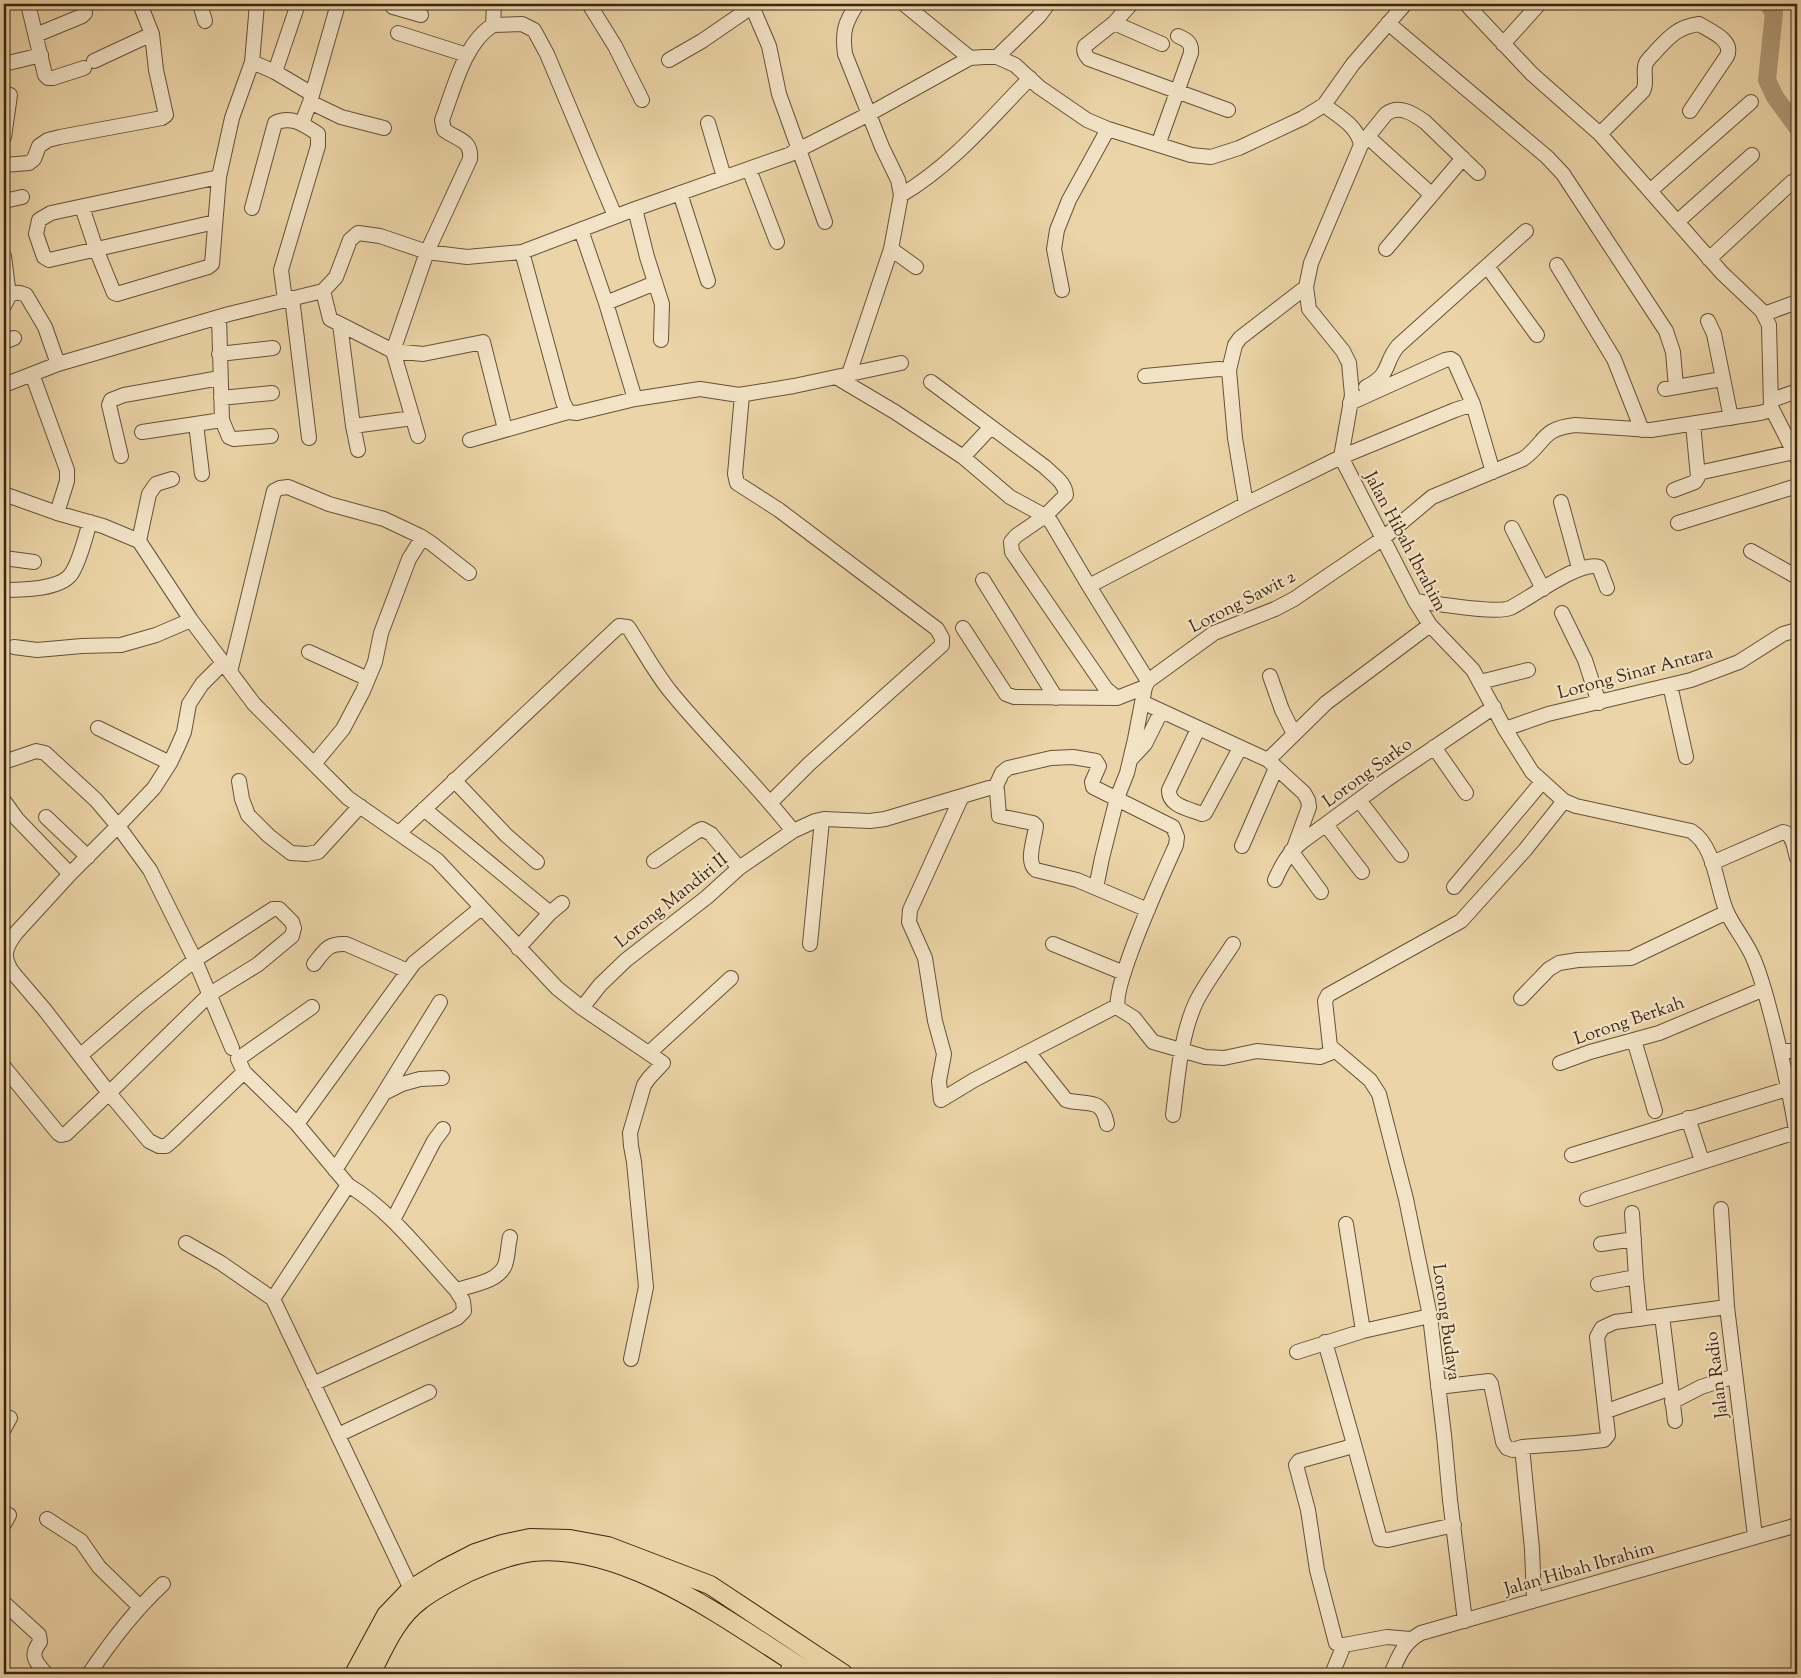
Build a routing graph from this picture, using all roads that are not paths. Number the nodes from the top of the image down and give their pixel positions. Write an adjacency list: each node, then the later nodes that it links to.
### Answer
1 (28, 4): 26 (street)
2 (83, 4): 26 (street)
3 (140, 4): 25 (street)
4 (200, 4): 20 (street)
5 (258, 4): 35 (street)
6 (298, 4): 37 (street)
7 (338, 4): 41 (street)
8 (391, 4): 19 (street)
9 (494, 4): 23 (street)
10 (588, 4): 42 (street)
11 (857, 4): 47 (street)
12 (904, 4): 33 (street)
13 (1048, 4): 32 (street)
14 (1130, 4): 21 (street)
15 (1405, 4): 22 (street)
16 (1466, 4): 29 (street)
17 (1539, 4): 29 (street)
18 (752, 5): 34 (street); 56 (street)
19 (421, 15)
20 (204, 21)
21 (1114, 23): 28 (street); 39 (street)
22 (1388, 23): 44 (street); 116 (street)
23 (493, 25): 31 (street); 74 (street)
24 (398, 33): 31 (street)
25 (152, 34): 30 (street); 59 (street)
26 (36, 35): 30 (street)
27 (1178, 36): 39 (street)
28 (1162, 44)
29 (1503, 44): 52 (street)
30 (41, 55): 36 (street)
31 (467, 56): 84 (street)
32 (996, 57): 33 (street); 38 (street)
33 (970, 58): 47 (street)
34 (669, 60)
35 (252, 62): 37 (street); 62 (street)
36 (4, 64)
37 (275, 72): 41 (street)
38 (1030, 78): 51 (street); 67 (street)
39 (1178, 92): 45 (street); 55 (street)
40 (10, 95): 53 (street)
41 (311, 98): 48 (street); 50 (street)
42 (642, 100)
43 (1751, 102): 65 (street)
44 (1324, 104): 54 (street); 55 (street)
45 (1228, 110)
46 (1690, 111): 52 (street)
47 (869, 114): 56 (street); 67 (street)
48 (302, 123): 72 (street); 96 (street)
49 (708, 123): 63 (street)
50 (384, 128)
51 (1108, 129): 55 (street); 95 (street)
52 (1600, 134): 65 (street)
53 (4, 137)
54 (1365, 141): 58 (street); 68 (street); 93 (street)
55 (1158, 145)
56 (799, 147): 60 (street); 76 (street)
57 (1752, 156): 77 (street)
58 (1463, 158): 61 (street); 68 (street)
59 (4, 164)
60 (749, 169): 63 (street); 80 (street)
61 (1478, 173)
62 (219, 178): 71 (street); 75 (street)
63 (724, 178): 66 (street)
64 (1792, 182): 87 (street)
65 (1650, 191): 77 (street)
66 (680, 193): 73 (street); 91 (street)
67 (901, 195): 82 (street)
68 (1432, 195): 83 (street)
69 (22, 197): 70 (street)
70 (4, 201)
71 (82, 207): 81 (street); 81 (street)
72 (252, 208)
73 (635, 209): 74 (street); 92 (street)
74 (615, 216): 78 (street)
75 (215, 222): 81 (street); 81 (street)
76 (826, 222)
77 (1677, 222): 87 (street)
78 (581, 230): 85 (street); 99 (street)
79 (1526, 230): 89 (street)
80 (777, 242)
81 (96, 249)
82 (891, 249): 90 (street); 113 (street)
83 (1386, 249)
84 (427, 252): 85 (street); 94 (street); 107 (street)
85 (522, 252): 127 (street)
86 (4, 256): 97 (street)
87 (1709, 258): 100 (street)
88 (1557, 265): 136 (street)
89 (1487, 266): 104 (street); 124 (street)
90 (916, 267)
91 (708, 282)
92 (655, 283): 99 (street); 105 (street)
93 (1306, 287): 111 (street); 124 (street)
94 (323, 290): 96 (street); 103 (street)
95 (1062, 290)
96 (288, 299): 101 (street); 140 (street)
97 (7, 301): 110 (street)
98 (1797, 302): 100 (street)
99 (606, 303): 123 (street)
100 (1764, 314): 126 (street)
101 (219, 317): 108 (street); 110 (street)
102 (1708, 321): 116 (street)
103 (340, 324): 107 (street); 133 (street)
104 (1537, 335)
105 (661, 340)
106 (273, 348): 108 (street)
107 (393, 350): 128 (street); 135 (street)
108 (219, 354): 115 (street)
109 (901, 363): 113 (street)
110 (58, 364): 112 (street)
111 (1229, 370): 114 (street); 155 (street)
112 (32, 374): 118 (street); 156 (street)
113 (843, 375): 121 (street); 145 (street)
114 (1145, 376)
115 (220, 378): 122 (street); 144 (street)
116 (1722, 379): 129 (street)
117 (931, 382): 134 (street)
118 (4, 385)
119 (1797, 391): 126 (street, Lorong Sawit 2)
120 (272, 394): 122 (street)
121 (742, 394): 123 (street); 218 (street)
122 (221, 398): 130 (street)
123 (635, 398): 127 (street)
124 (1351, 399): 125 (street); 146 (street)
125 (1473, 404): 146 (street); 147 (street)
126 (1772, 404): 129 (street, Lorong Sawit 2); 143 (street)
127 (568, 412): 135 (street)
128 (413, 418): 133 (street); 139 (street)
129 (1731, 418): 132 (street, Lorong Sawit 2)
130 (222, 420): 131 (street); 138 (street)
131 (196, 424): 137 (street); 149 (street)
132 (1694, 424): 136 (street, Lorong Sawit 2); 148 (street)
133 (353, 426): 142 (street)
134 (992, 427): 145 (street); 157 (street)
135 (505, 429): 141 (street)
136 (1642, 430): 147 (street, Lorong Sawit 2)
137 (142, 432)
138 (271, 436)
139 (418, 436)
140 (309, 438)
141 (470, 440)
142 (358, 450)
143 (1795, 455): 148 (street)
144 (121, 456)
145 (962, 457): 157 (street)
146 (1341, 457): 155 (street); 162 (street, Jalan Hibah Ibrahim)
147 (1493, 472): 162 (street, Lorong Sawit 2)
148 (1698, 473): 152 (street)
149 (202, 474)
150 (172, 479): 163 (street)
151 (1797, 486): 159 (street)
152 (1674, 490)
153 (4, 494): 156 (street)
154 (1561, 502): 167 (street)
155 (1246, 504): 171 (street)
156 (58, 513): 158 (street)
157 (1044, 516): 171 (street); 191 (street)
158 (90, 522): 163 (street); 174 (street)
159 (1678, 523)
160 (1512, 528): 173 (street)
161 (420, 536): 168 (street); 183 (street); 186 (street)
162 (1382, 539): 175 (street, Jalan Hibah Ibrahim); 188 (street, Lorong Sawit 2)
163 (139, 542): 177 (street)
164 (1751, 551): 169 (street)
165 (4, 558): 166 (street)
166 (34, 562)
167 (1579, 568): 172 (street); 173 (street)
168 (469, 573)
169 (1797, 577)
170 (983, 580): 190 (street)
171 (1088, 586): 188 (street)
172 (1607, 588)
173 (1543, 589): 175 (street)
174 (4, 590)
175 (1415, 601): 178 (street, Jalan Hibah Ibrahim)
176 (1562, 613): 193 (street)
177 (191, 620): 181 (street); 183 (street)
178 (1430, 625): 187 (street, Jalan Hibah Ibrahim); 199 (street)
179 (1796, 627): 189 (street, Lorong Sinar Antara)
180 (963, 628): 190 (street)
181 (14, 647)
182 (309, 652): 186 (street)
183 (226, 667): 205 (street); 206 (street)
184 (1528, 670): 187 (street)
185 (1270, 676): 199 (street)
186 (368, 679): 206 (street)
187 (1480, 682): 194 (street, Jalan Hibah Ibrahim)
188 (1146, 684): 191 (street, Lorong Sawit 2); 192 (street)
189 (1670, 685): 193 (street, Lorong Sinar Antara); 202 (street)
190 (1056, 698): 191 (street)
191 (1117, 698)
192 (1142, 702): 195 (street); 203 (street)
193 (1599, 703): 198 (street, Lorong Sinar Antara)
194 (1494, 707): 198 (street, Jalan Hibah Ibrahim); 201 (street, Lorong Sarko)
195 (1161, 712): 197 (street); 203 (street)
196 (98, 728): 205 (street)
197 (1198, 729): 200 (street); 200 (street)
198 (1505, 729): 210 (street, Jalan Hibah Ibrahim)
199 (1294, 734): 207 (street)
200 (1240, 748): 207 (street)
201 (1434, 748): 212 (street); 215 (street, Lorong Sarko)
202 (1686, 757)
203 (1130, 760): 214 (street)
204 (4, 762): 224 (street)
205 (170, 763): 224 (street)
206 (314, 764): 219 (street)
207 (1272, 764): 227 (street); 228 (street)
208 (454, 780): 218 (street); 220 (street); 233 (street)
209 (239, 781): 219 (street)
210 (1542, 782): 216 (street, Jalan Hibah Ibrahim); 239 (street)
211 (995, 788): 213 (street, Lorong Mandiri II); 214 (street); 240 (street)
212 (1466, 793)
213 (962, 796): 222 (street, Lorong Mandiri II); 269 (street)
214 (1117, 798): 240 (street); 244 (street)
215 (1359, 800): 223 (street, Lorong Sarko); 229 (street)
216 (1564, 800): 234 (street, Jalan Hibah Ibrahim); 267 (street)
217 (4, 801): 237 (street)
218 (771, 802): 225 (street)
219 (360, 806): 226 (street)
220 (424, 809): 226 (street); 246 (street)
221 (46, 817): 230 (street)
222 (822, 820): 225 (street, Lorong Mandiri II); 247 (street)
223 (1326, 824): 228 (street, Lorong Sarko); 236 (street)
224 (118, 826): 230 (street); 251 (street)
225 (793, 831): 235 (street, Lorong Mandiri II)
226 (399, 833): 243 (street)
227 (1242, 846)
228 (1293, 850): 238 (street, Lorong Sarko); 241 (street)
229 (1401, 855)
230 (88, 857): 237 (street)
231 (1797, 858): 234 (street)
232 (654, 861): 235 (street)
233 (537, 862)
234 (1712, 863): 245 (street, Jalan Hibah Ibrahim)
235 (739, 868): 263 (street, Lorong Mandiri II)
236 (1362, 872)
237 (70, 874): 253 (street)
238 (1274, 880)
239 (1454, 887)
240 (1096, 888): 244 (street)
241 (1321, 892)
242 (562, 903): 246 (street)
243 (481, 908): 250 (street); 254 (street)
244 (1148, 910): 255 (street)
245 (1727, 912): 257 (street, Jalan Hibah Ibrahim); 259 (street)
246 (550, 913): 250 (street)
247 (810, 944)
248 (1053, 944): 255 (street)
249 (1234, 944): 266 (street)
250 (518, 948): 263 (street)
251 (195, 960): 258 (street); 258 (street); 272 (street)
252 (314, 964): 254 (street)
253 (6, 971): 272 (street)
254 (408, 971): 283 (street)
255 (1124, 973): 261 (street)
256 (731, 978): 271 (street)
257 (1764, 989): 264 (street, Lorong Berkah); 270 (street, Jalan Hibah Ibrahim)
258 (210, 994): 265 (street); 278 (street)
259 (1521, 998)
260 (440, 1002): 279 (street)
261 (1117, 1006): 266 (street); 269 (street)
262 (312, 1007): 275 (street)
263 (582, 1008): 271 (street)
264 (1634, 1040): 273 (street, Lorong Berkah); 280 (street)
265 (232, 1048)
266 (1182, 1051): 267 (street); 281 (street)
267 (1335, 1051): 305 (street, Lorong Budaya)
268 (1797, 1051): 270 (street)
269 (1028, 1052): 284 (street)
270 (1780, 1052): 277 (street, Jalan Hibah Ibrahim)
271 (649, 1053): 311 (street)
272 (81, 1055): 278 (street)
273 (1560, 1063)
274 (4, 1067): 278 (street)
275 (244, 1072): 278 (street); 283 (street)
276 (442, 1078): 279 (street)
277 (1787, 1090): 282 (street); 286 (street, Jalan Hibah Ibrahim)
278 (109, 1093)
279 (384, 1093): 289 (street)
280 (1655, 1111)
281 (1172, 1115)
282 (1688, 1118): 287 (street); 288 (street)
283 (297, 1124): 289 (street)
284 (1107, 1124)
285 (443, 1129): 294 (street)
286 (1797, 1135): 288 (street)
287 (1572, 1155)
288 (1702, 1161): 291 (street)
289 (335, 1170): 290 (street)
290 (348, 1184): 294 (street); 303 (street)
291 (1587, 1199)
292 (1721, 1209): 304 (street, Jalan Radio)
293 (1632, 1213): 297 (street)
294 (393, 1220): 302 (street)
295 (1346, 1224): 308 (street)
296 (510, 1237): 302 (street)
297 (1634, 1238): 299 (street); 300 (street)
298 (186, 1243): 303 (street)
299 (1601, 1244)
300 (1636, 1277): 301 (street); 307 (street)
301 (1598, 1284)
302 (456, 1290): 313 (street)
303 (273, 1298): 313 (street)
304 (1726, 1307): 306 (street); 312 (street, Jalan Radio)
305 (1430, 1316): 308 (street); 314 (street, Lorong Budaya)
306 (1662, 1316): 307 (street); 316 (street)
307 (1640, 1319): 317 (street)
308 (1363, 1330): 309 (street)
309 (1325, 1342): 310 (street); 320 (street)
310 (1297, 1352)
311 (631, 1359)
312 (1735, 1376): 316 (street); 325 (street, Jalan Radio)
313 (313, 1384): 319 (street)
314 (1438, 1387): 321 (street); 324 (street, Lorong Budaya)
315 (429, 1392): 319 (street)
316 (1672, 1395): 317 (street); 318 (street)
317 (1607, 1411): 321 (street)
318 (1675, 1421)
319 (338, 1435): 327 (street)
320 (1354, 1444): 324 (street); 333 (street)
321 (1522, 1447): 328 (street)
322 (47, 1520): 330 (street)
323 (1797, 1523): 325 (street, Jalan Hibah Ibrahim)
324 (1454, 1526): 331 (street, Lorong Budaya)
325 (1755, 1536): 328 (street, Jalan Hibah Ibrahim)
326 (163, 1584): 330 (street)
327 (411, 1589): 337 (main road); 340 (main road)
328 (1534, 1600): 331 (street, Jalan Hibah Ibrahim)
329 (4, 1603): 335 (street)
330 (139, 1606): 336 (street)
331 (1465, 1621): 332 (street, Jalan Hibah Ibrahim)
332 (1410, 1639): 333 (street); 342 (street)
333 (1344, 1645): 341 (street)
334 (789, 1668): 338 (main road); 339 (main road)
335 (46, 1674)
336 (89, 1674)
337 (354, 1674)
338 (371, 1674)
339 (812, 1674)
340 (844, 1674)
341 (1332, 1674)
342 (1391, 1674)

